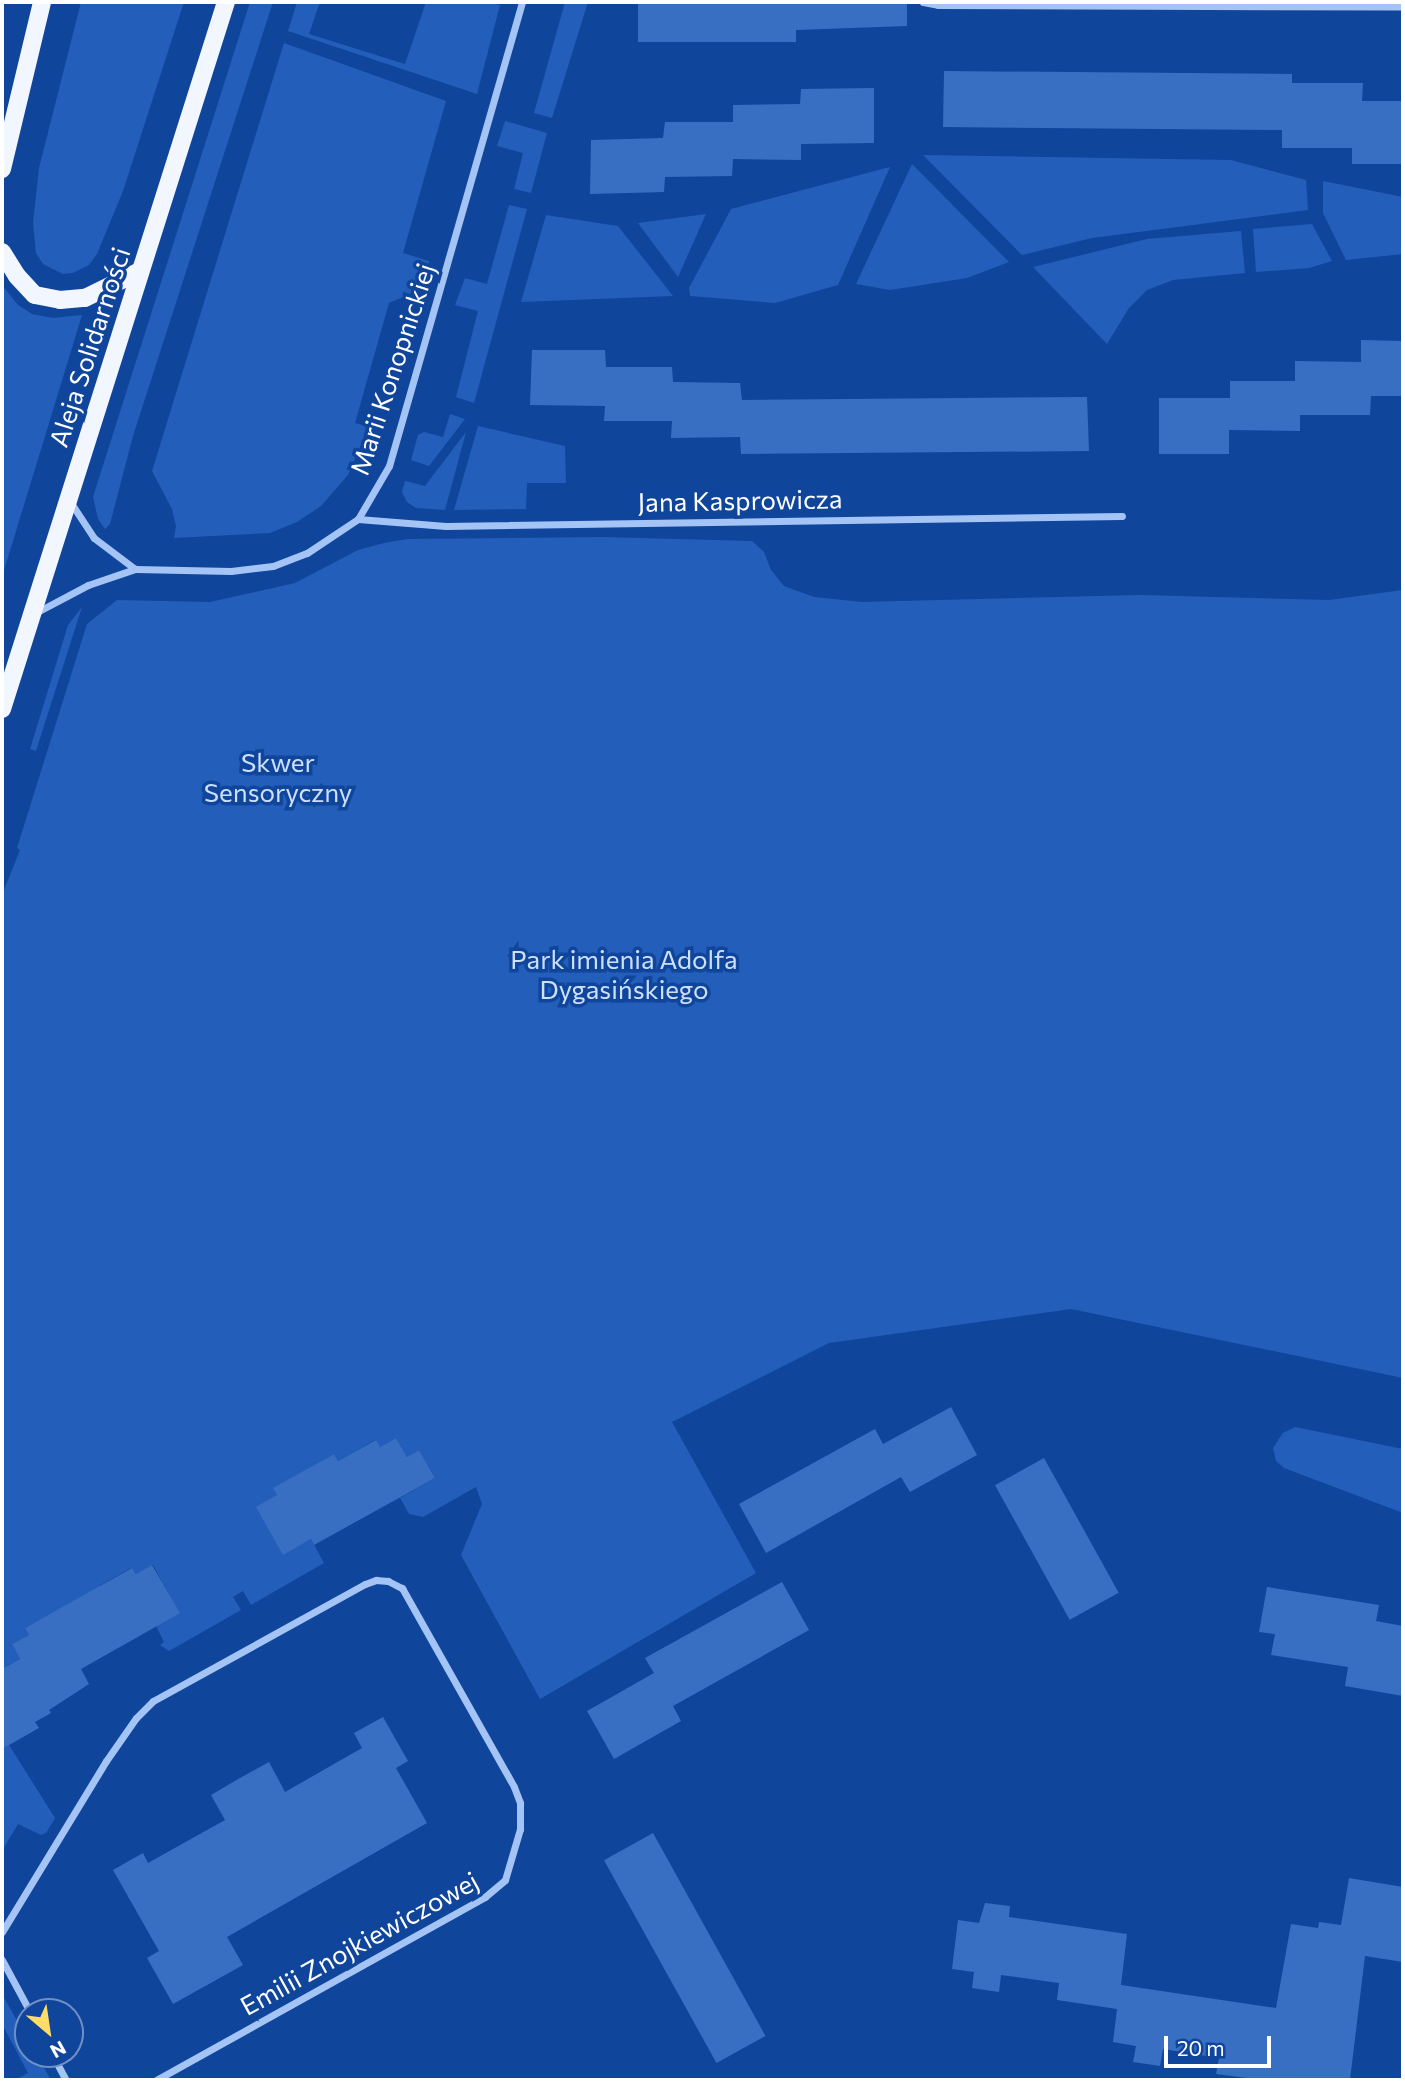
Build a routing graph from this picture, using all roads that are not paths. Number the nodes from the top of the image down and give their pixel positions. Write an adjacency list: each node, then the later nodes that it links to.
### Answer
1 (42, 2): 6 (main road)
2 (226, 2): 8 (main road, Aleja Solidarności)
3 (522, 2): 11 (street, Marii Konopnickiej)
4 (923, 2): 5 (street)
5 (1403, 7)
6 (2, 169)
7 (2, 251): 8 (main road)
8 (141, 271): 9 (main road, Aleja Solidarności)
9 (68, 499): 12 (street); 13 (main road, Aleja Solidarności)
10 (1122, 516): 11 (street, Jana Kasprowicza)
11 (358, 519): 12 (street, Marii Konopnickiej)
12 (135, 569): 13 (street, Marii Konopnickiej)
13 (32, 614): 14 (main road, Aleja Solidarności)
14 (2, 709)
15 (2, 1932): 18 (street, Emilii Znojkiewiczowej)
16 (2, 1960): 17 (street)
17 (22, 1998)
18 (156, 2080)

